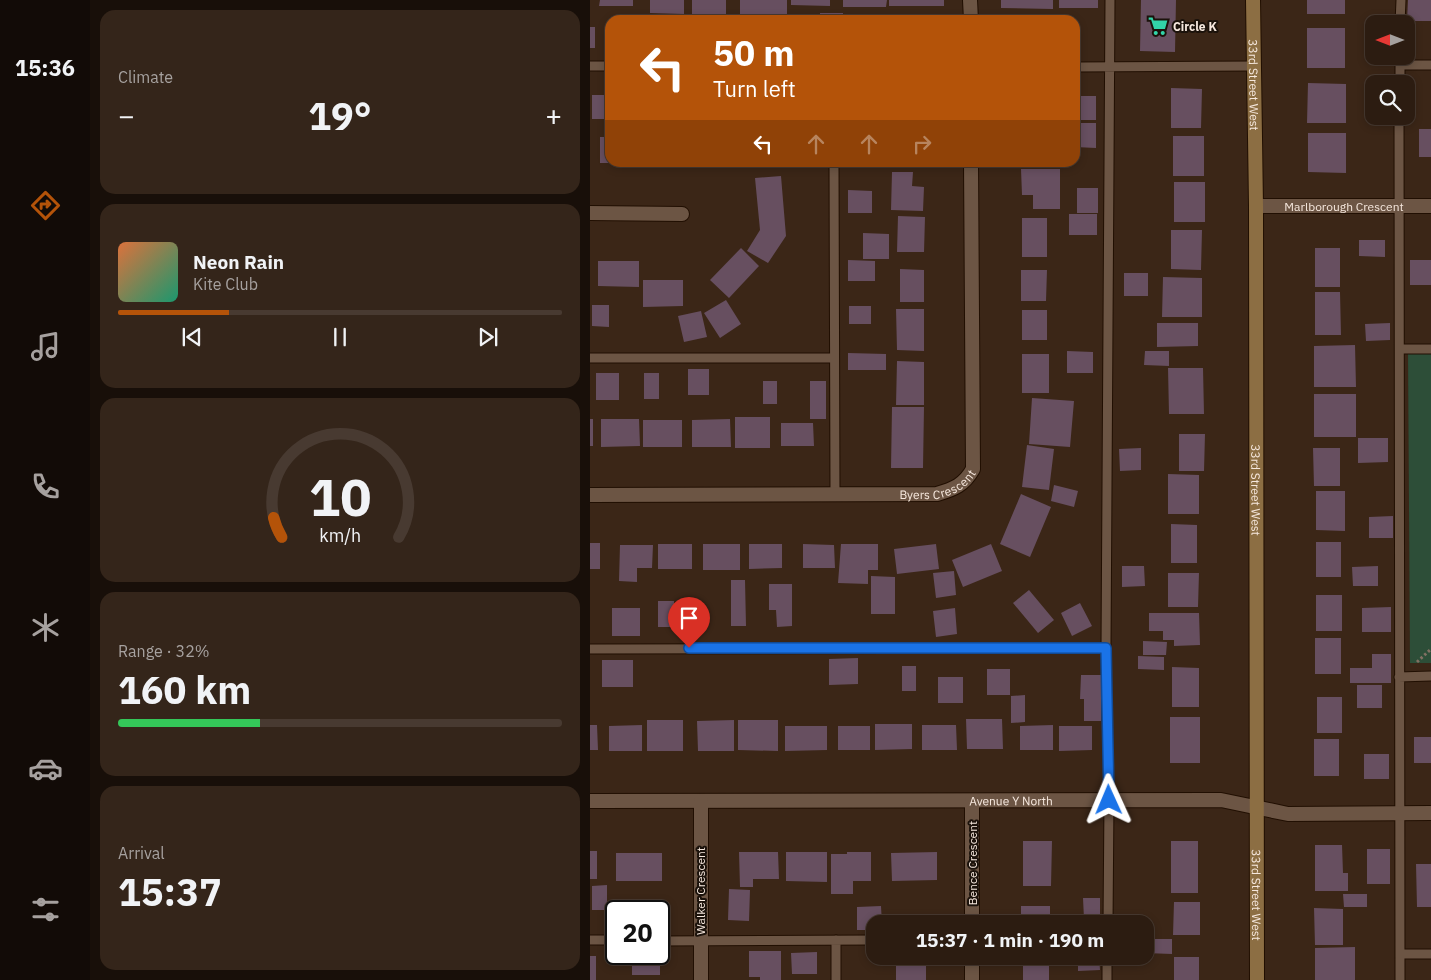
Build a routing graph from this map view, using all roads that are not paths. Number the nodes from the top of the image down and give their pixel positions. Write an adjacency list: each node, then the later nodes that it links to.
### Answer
1 (970, 0): 5 (street)
2 (1110, 0): 13 (lane)
3 (1253, 0): 11 (main road, 33rd Street West)
4 (1400, 0): 6 (lane)
5 (971, 15)
6 (1400, 15)
7 (1415, 62): 8 (lane)
8 (1431, 64)
9 (590, 66): 10 (lane)
10 (605, 66)
11 (1253, 66): 13 (lane); 17 (main road, 33rd Street West)
12 (1080, 67): 13 (lane)
13 (1110, 67): 28 (lane)
14 (1399, 125): 18 (lane)
15 (834, 167): 25 (lane)
16 (971, 167): 27 (street, Byers Crescent)
17 (1256, 206): 18 (street, Marlborough Crescent); 36 (main road, 33rd Street West)
18 (1399, 206): 19 (street, Marlborough Crescent); 23 (lane)
19 (1431, 206)
20 (590, 213): 21 (street)
21 (682, 214)
22 (1431, 348): 23 (lane)
23 (1400, 349): 30 (lane)
24 (590, 358): 25 (lane)
25 (834, 358): 27 (lane)
26 (590, 495): 27 (street, Byers Crescent)
27 (835, 495)
28 (1106, 648): 29 (lane); 32 (lane)
29 (590, 649)
30 (1399, 676): 31 (lane); 37 (lane)
31 (1431, 676)
32 (1109, 800): 35 (street, Avenue Y North); 36 (street, Avenue Y North); 40 (lane)
33 (590, 801): 34 (street, Avenue Y North)
34 (701, 801): 35 (street, Avenue Y North); 46 (street, Walker Crescent)
35 (972, 801): 39 (street, Bence Crescent)
36 (1257, 808): 37 (street, Avenue Y North); 55 (main road, 33rd Street West)
37 (1401, 813): 38 (street, Avenue Y North); 47 (lane)
38 (1431, 813)
39 (972, 915)
40 (1108, 915)
41 (590, 940): 42 (lane)
42 (605, 940)
43 (836, 940): 44 (lane); 46 (lane); 52 (lane)
44 (866, 940)
45 (670, 941): 46 (lane)
46 (700, 942): 51 (street, Walker Crescent)
47 (1400, 954): 48 (lane); 56 (lane)
48 (1431, 954)
49 (972, 965): 53 (street)
50 (1108, 965): 54 (lane)
51 (701, 980)
52 (836, 980)
53 (972, 980)
54 (1107, 980)
55 (1257, 980)
56 (1400, 980)

